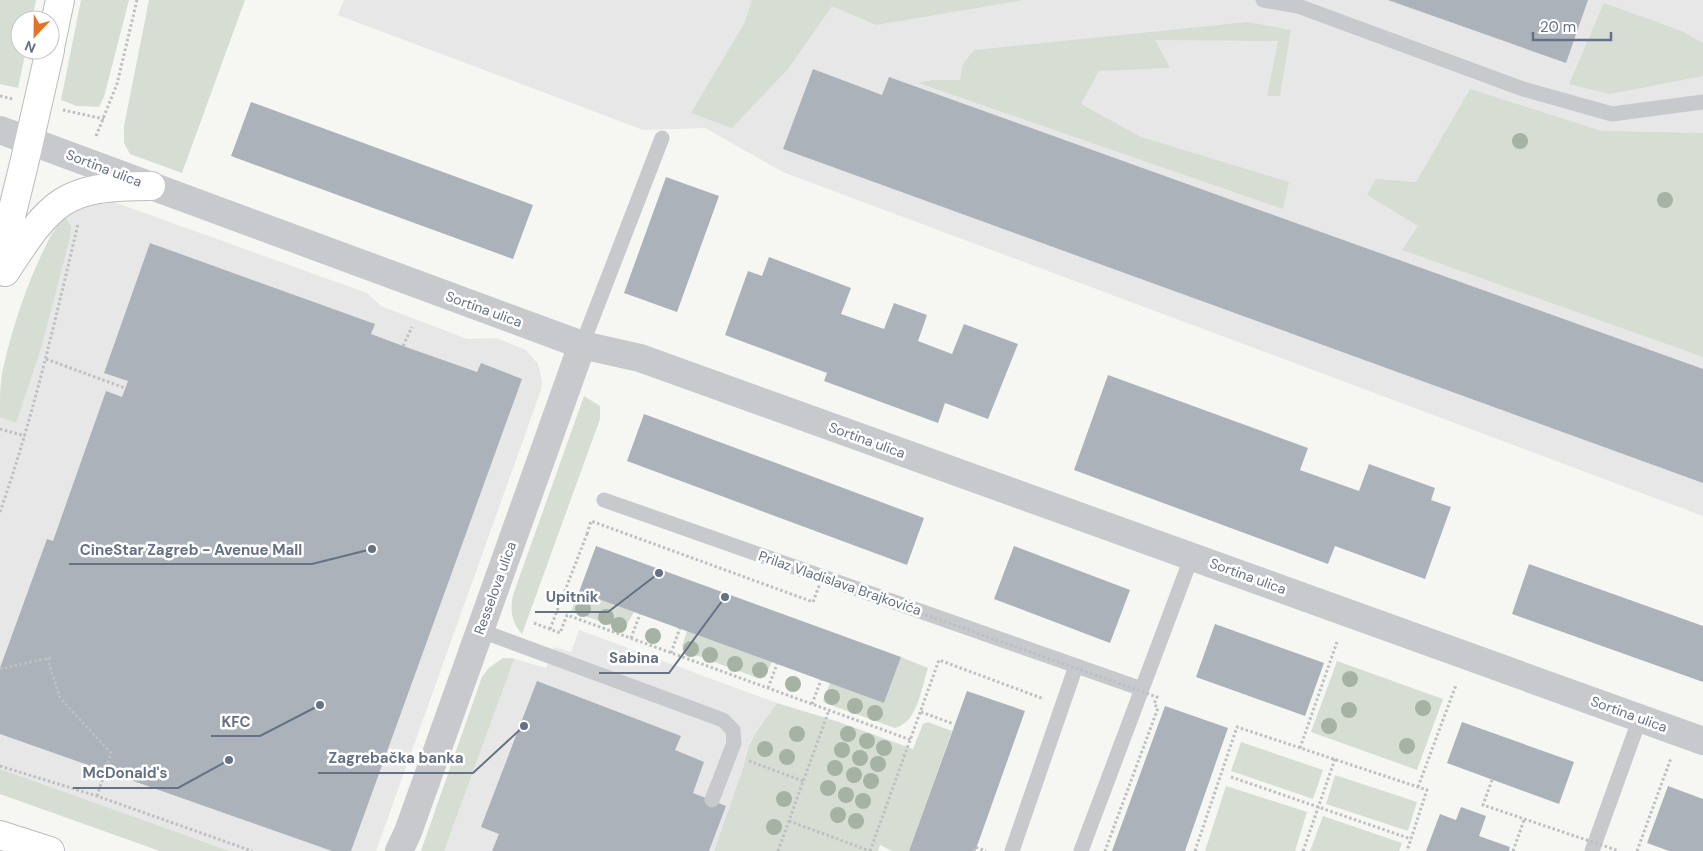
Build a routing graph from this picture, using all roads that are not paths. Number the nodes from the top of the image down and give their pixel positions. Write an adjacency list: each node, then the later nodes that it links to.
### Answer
1 (1263, 0): 3 (lane)
2 (48, 60): 6 (street)
3 (1703, 102)
4 (0, 130): 6 (street, Sortina ulica)
5 (662, 138): 10 (lane)
6 (30, 140): 7 (street, Sortina ulica); 8 (street)
7 (151, 186): 9 (street); 10 (street, Sortina ulica)
8 (0, 260)
9 (0, 279)
10 (582, 345): 12 (street, Sortina ulica); 13 (street, Resselova ulica)
11 (604, 500): 14 (lane, Prilaz Vladislava Brajkovića)
12 (1192, 556): 15 (lane); 16 (street, Sortina ulica)
13 (479, 630): 18 (lane); 20 (street, Resselova ulica)
14 (1076, 666): 15 (lane, Prilaz Vladislava Brajkovića); 22 (lane)
15 (1142, 689): 23 (lane)
16 (1640, 718): 17 (street, Sortina ulica); 24 (lane)
17 (1691, 737)
18 (712, 800)
19 (0, 835): 21 (street)
20 (405, 845)
21 (50, 851)
22 (1012, 851)
23 (1081, 851)
24 (1592, 851)

